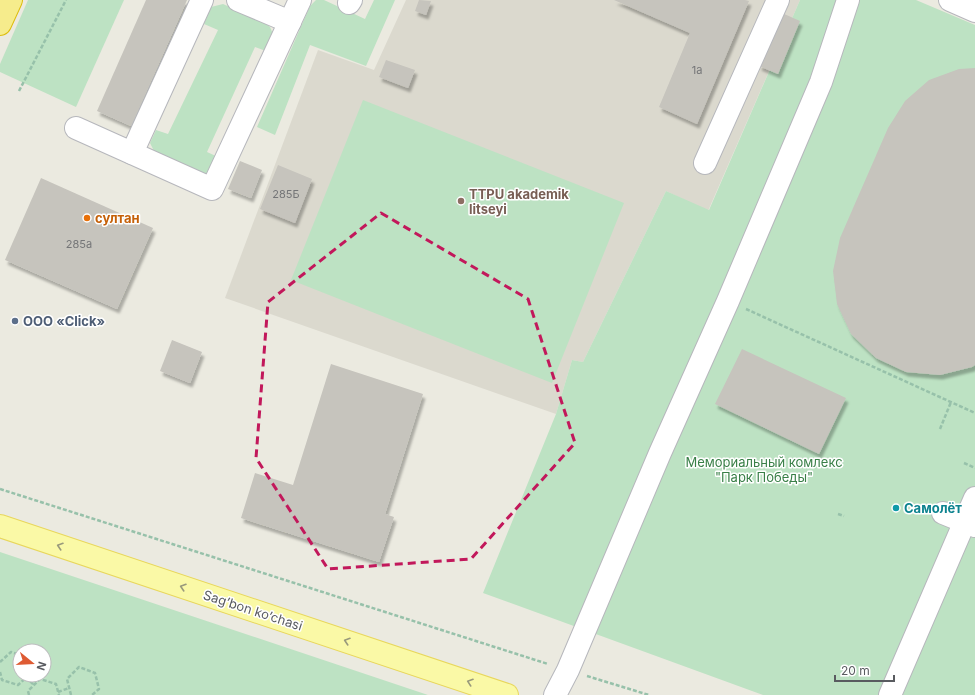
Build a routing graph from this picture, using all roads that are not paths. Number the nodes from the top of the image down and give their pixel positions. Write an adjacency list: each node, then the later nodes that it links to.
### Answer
1 (11, 0): 10 (highway)
2 (202, 0): 12 (street)
3 (238, 0): 9 (street)
4 (300, 0): 9 (street)
5 (778, 0): 13 (street)
6 (848, 0): 19 (street)
7 (950, 0): 8 (street)
8 (975, 11)
9 (290, 22): 12 (street)
10 (0, 24)
11 (76, 128): 12 (street)
12 (132, 153)
13 (705, 163)
14 (975, 498): 16 (street)
15 (943, 513): 16 (street)
16 (970, 524): 20 (street)
17 (0, 526): 18 (main road, Sag’bon ko’chasi, one-way to 17)
18 (507, 695)
19 (555, 695)
20 (890, 695)

